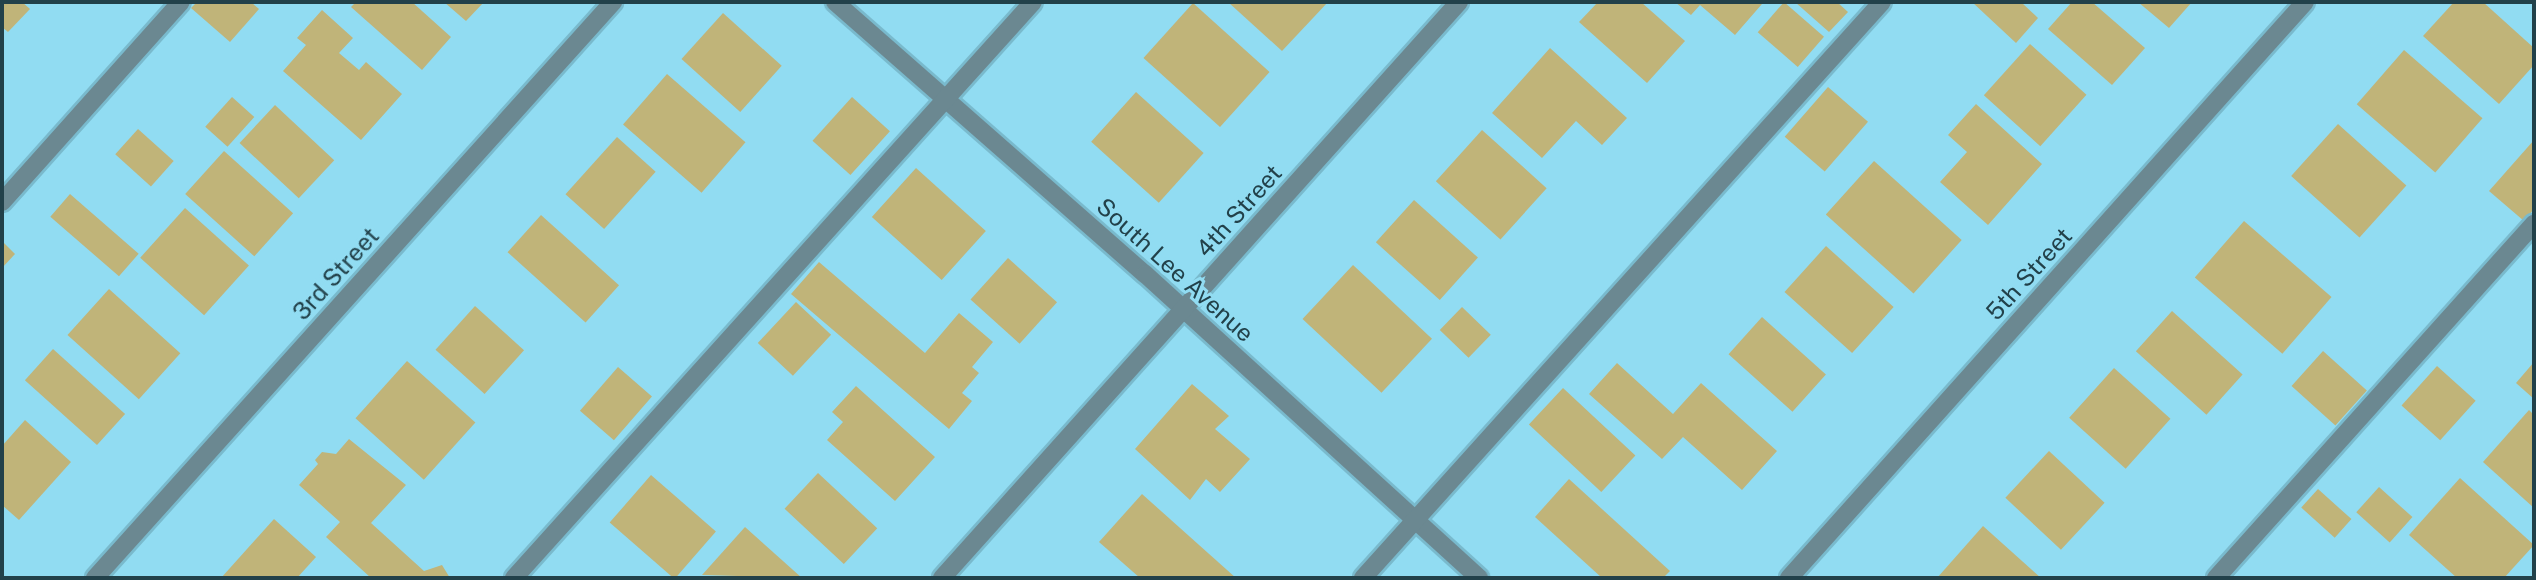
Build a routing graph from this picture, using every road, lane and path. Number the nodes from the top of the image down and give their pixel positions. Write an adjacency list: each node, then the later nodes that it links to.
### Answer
1 (181, 2): 9 (street)
2 (612, 2): 13 (street, 3rd Street)
3 (835, 2): 8 (street, South Lee Avenue)
4 (1033, 2): 8 (street)
5 (1460, 2): 11 (street, 4th Street)
6 (1882, 2): 12 (street)
7 (2305, 2): 18 (street, 5th Street)
8 (946, 99): 11 (street, South Lee Avenue); 14 (street)
9 (2, 202)
10 (2534, 224): 19 (street)
11 (1183, 310): 12 (street, South Lee Avenue); 15 (street, 4th Street)
12 (1414, 521): 16 (street); 17 (street, South Lee Avenue)
13 (95, 578)
14 (514, 578)
15 (942, 578)
16 (1363, 578)
17 (1479, 578)
18 (1789, 578)
19 (2216, 578)

